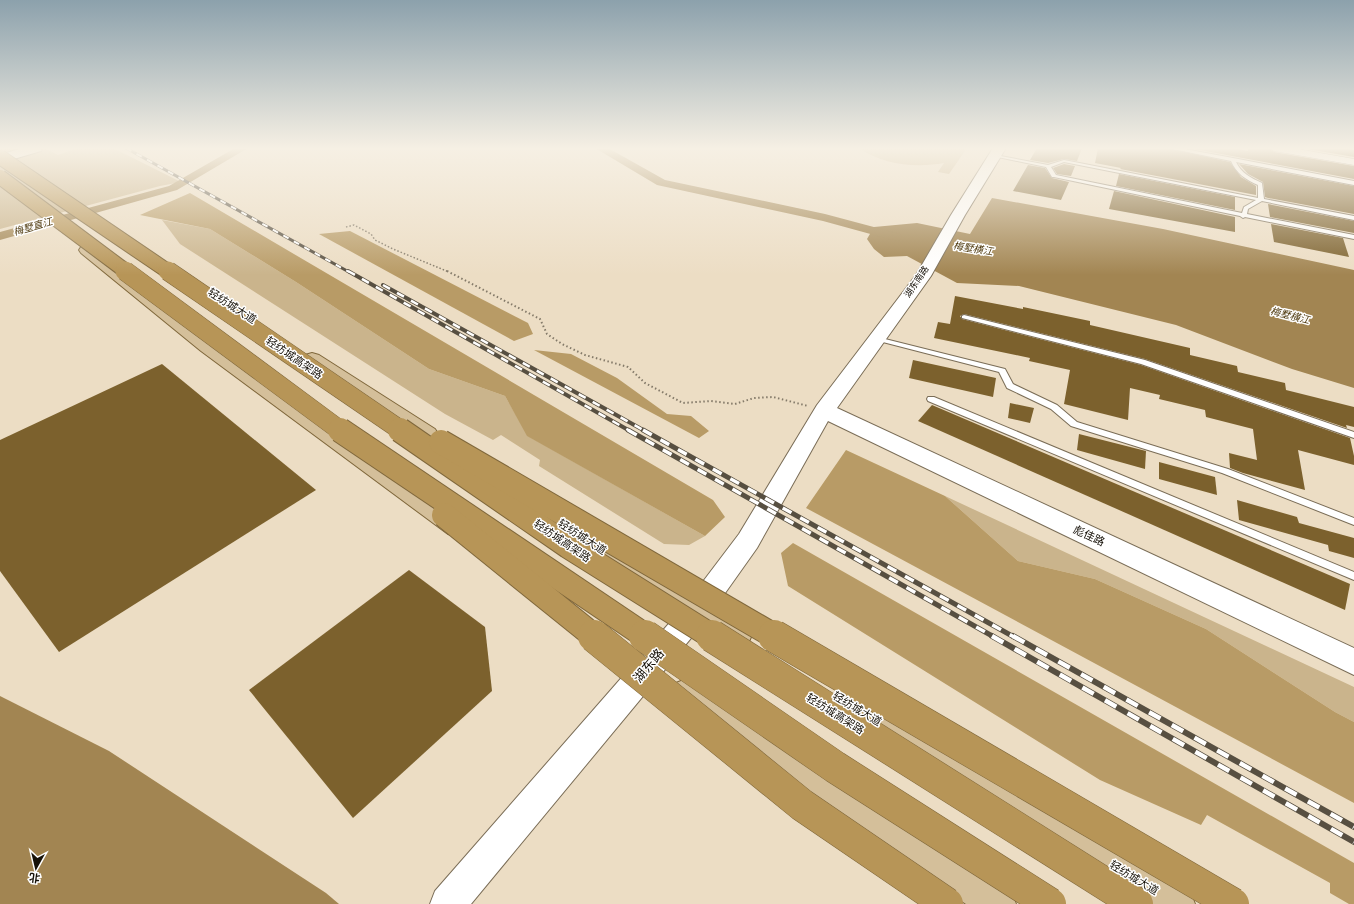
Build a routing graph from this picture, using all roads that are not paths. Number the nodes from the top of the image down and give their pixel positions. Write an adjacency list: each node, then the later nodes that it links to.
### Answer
1 (6, 190): 10 (highway, bridge)
2 (24, 190): 10 (highway, bridge)
3 (43, 190): 16 (highway, 轻纺城高架路, bridge)
4 (54, 190): 23 (main road, 轻纺城大道)
5 (973, 190): 15 (street, 湖东南路)
6 (1121, 190): 11 (lane)
7 (1211, 190): 9 (lane)
8 (1260, 190): 9 (lane)
9 (1261, 200): 11 (lane); 12 (lane)
10 (40, 210): 19 (highway, bridge); 25 (main road)
11 (1243, 216): 13 (lane)
12 (1354, 218)
13 (1354, 237)
14 (964, 317): 20 (lane)
15 (877, 339): 18 (street, 湖东南路); 21 (lane)
16 (293, 356): 30 (highway, 轻纺城高架路, bridge); 32 (highway, bridge)
17 (931, 399): 22 (lane)
18 (824, 410): 23 (street, 湖东路); 24 (street, 彪佳路)
19 (329, 423): 27 (highway, bridge); 29 (highway, bridge)
20 (1354, 435)
21 (1354, 522)
22 (1354, 576)
23 (696, 612): 25 (street, 湖东路); 31 (main road, 轻纺城大道)
24 (1354, 662)
25 (649, 666): 26 (street, 湖东路); 28 (main road)
26 (448, 904)
27 (947, 904)
28 (998, 904)
29 (1050, 904)
30 (1137, 904)
31 (1177, 904)
32 (1233, 904)

